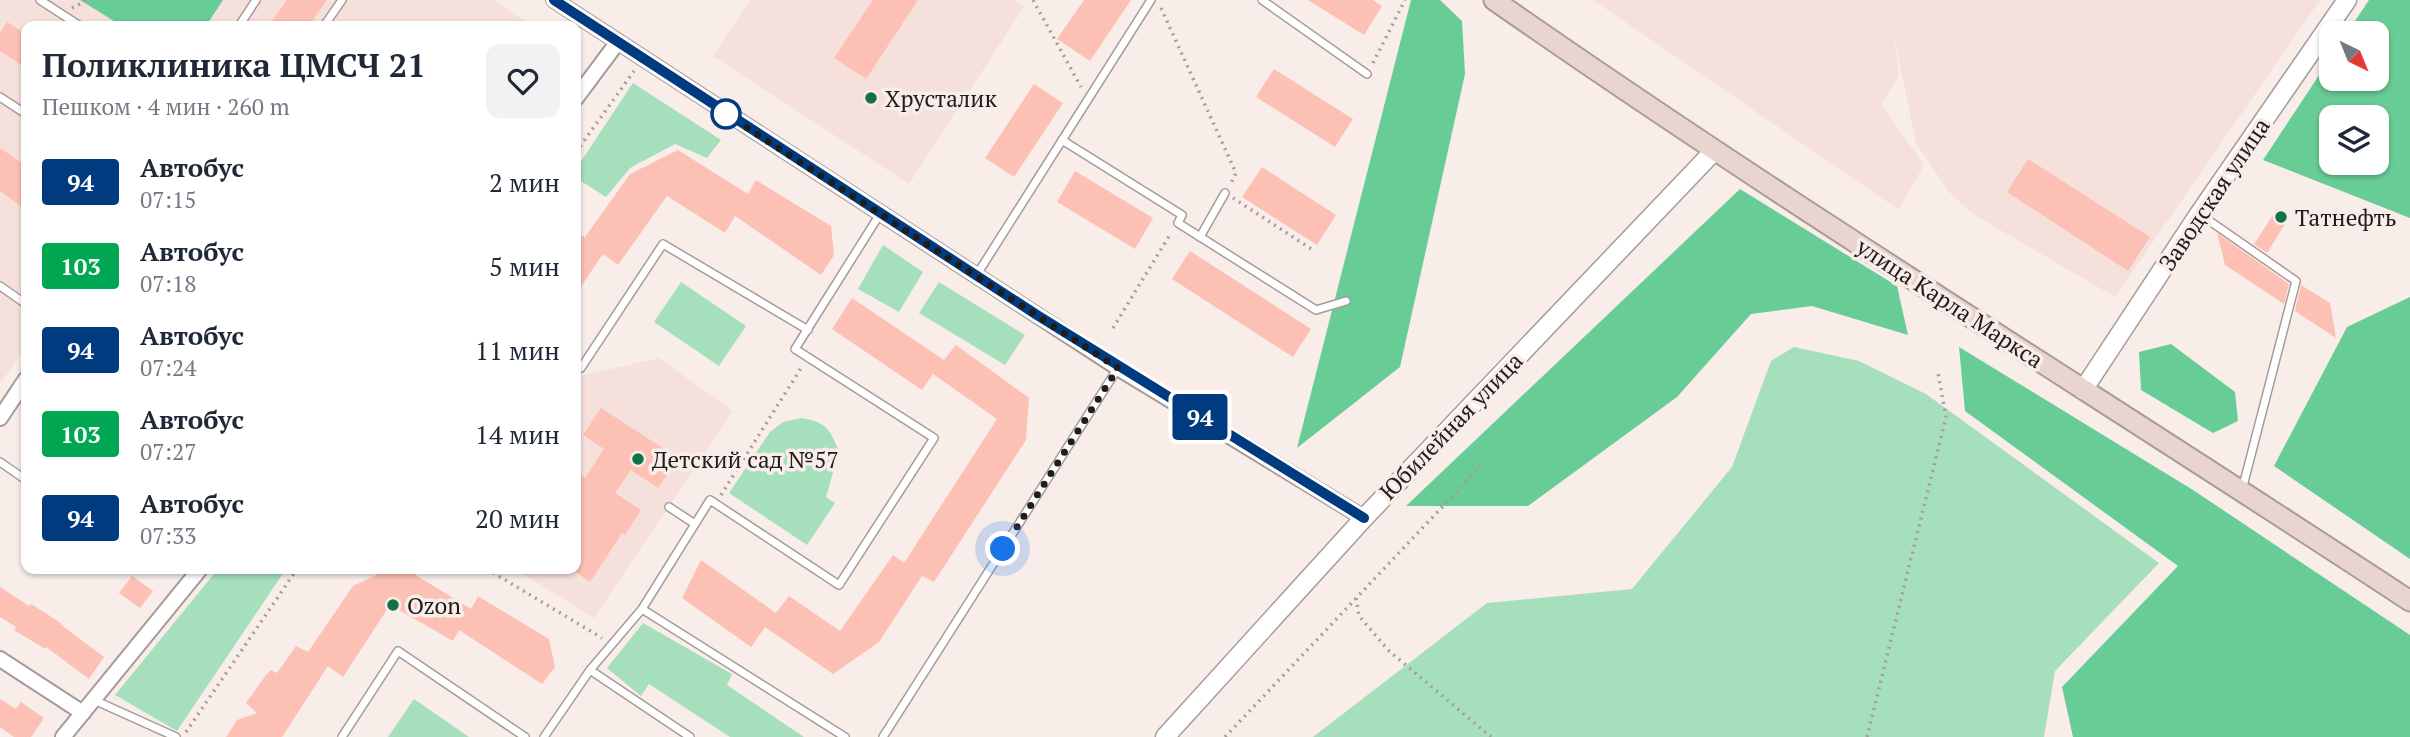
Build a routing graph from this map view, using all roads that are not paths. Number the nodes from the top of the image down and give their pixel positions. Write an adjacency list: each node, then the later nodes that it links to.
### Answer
1 (40, 0): 9 (lane)
2 (256, 0): 10 (lane)
3 (342, 0): 11 (lane)
4 (554, 0): 12 (street)
5 (1151, 0): 17 (lane)
6 (1262, 0): 13 (lane)
7 (1494, 0): 18 (main road, улица Карла Маркса)
8 (2347, 0): 21 (street, Заводская улица)
9 (72, 21)
10 (242, 21)
11 (327, 21)
12 (617, 43): 14 (street); 20 (street)
13 (1367, 74)
14 (581, 91)
15 (0, 97): 16 (lane)
16 (21, 111)
17 (1062, 140): 22 (lane); 23 (lane)
18 (1714, 151): 31 (main road, улица Карла Маркса); 37 (street, Юбилейная улица)
19 (1225, 193): 22 (lane)
20 (880, 214): 23 (street); 27 (lane)
21 (2199, 214): 31 (street, Заводская улица); 35 (lane)
22 (1200, 237): 26 (lane)
23 (976, 276): 29 (street)
24 (0, 286): 25 (lane)
25 (21, 301)
26 (1346, 301)
27 (808, 330): 28 (lane); 38 (lane)
28 (581, 368)
29 (1118, 368): 37 (street); 53 (lane)
30 (21, 386): 32 (street)
31 (2083, 390): 35 (main road, улица Карла Маркса)
32 (0, 418)
33 (0, 462): 34 (lane)
34 (21, 477)
35 (2242, 490): 40 (main road, улица Карла Маркса)
36 (669, 507): 38 (lane)
37 (1364, 518): 54 (street, Юбилейная улица)
38 (695, 524): 41 (lane)
39 (196, 574): 44 (street)
40 (2410, 601)
41 (642, 609): 43 (lane); 52 (lane)
42 (0, 659): 45 (street)
43 (590, 670): 50 (lane); 51 (lane)
44 (94, 700): 45 (street); 47 (lane)
45 (83, 713): 46 (street)
46 (63, 737)
47 (176, 737)
48 (342, 737): 49 (lane)
49 (526, 737)
50 (544, 737)
51 (690, 737)
52 (845, 737)
53 (883, 737)
54 (1166, 737)

